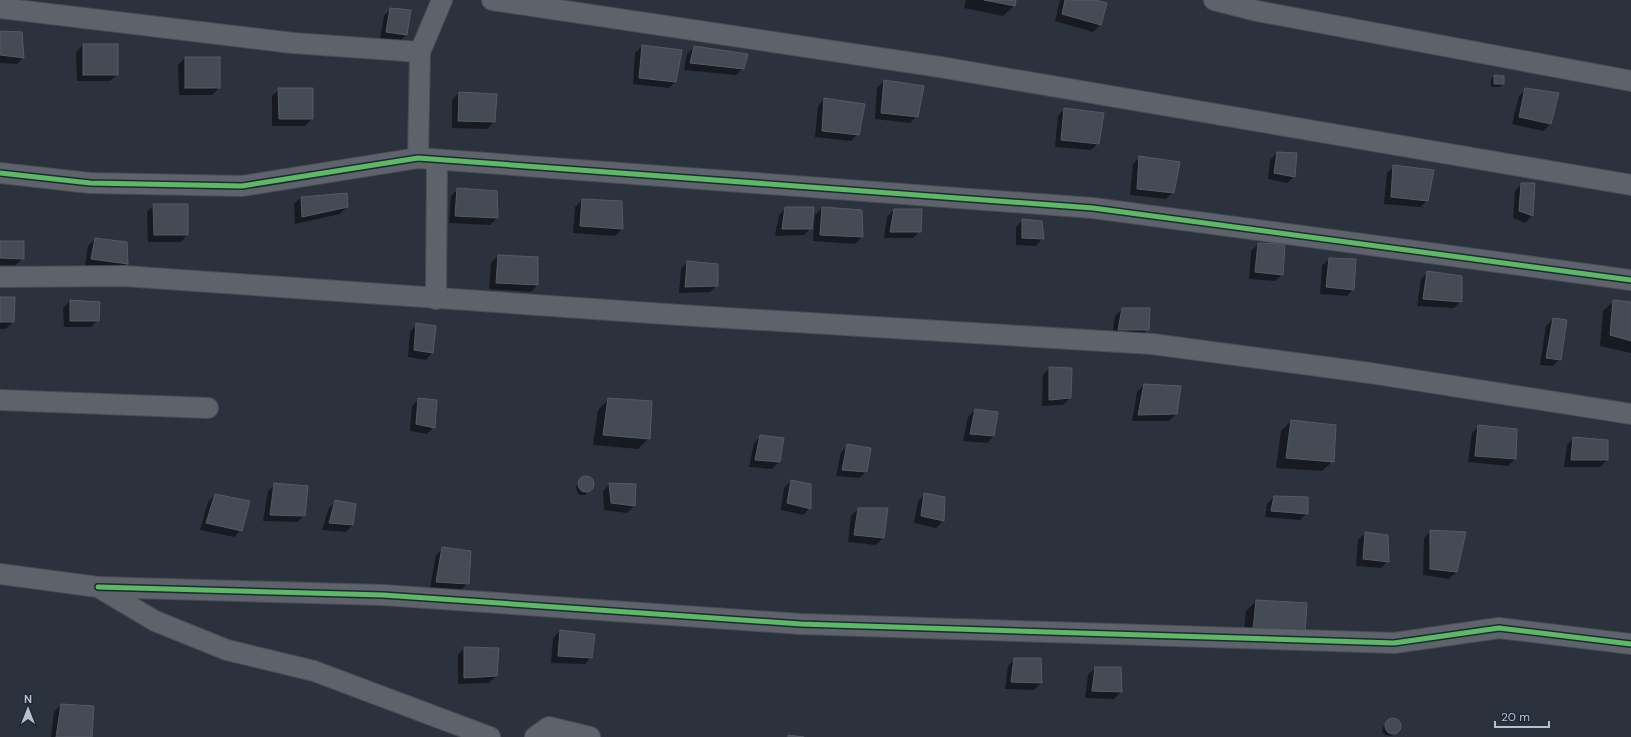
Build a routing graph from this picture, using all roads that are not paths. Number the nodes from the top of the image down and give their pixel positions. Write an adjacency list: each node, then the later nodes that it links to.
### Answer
1 (442, 0): 5 (street)
2 (492, 0): 10 (street)
3 (1214, 0): 6 (street)
4 (0, 8): 5 (street)
5 (420, 52): 7 (street)
6 (1631, 81)
7 (418, 158): 8 (street); 9 (street)
8 (438, 160): 12 (street); 13 (street)
9 (0, 172)
10 (1631, 185)
11 (0, 277): 13 (street)
12 (1631, 280)
13 (436, 299): 16 (street)
14 (0, 400): 15 (street)
15 (208, 408)
16 (1631, 414)
17 (0, 574): 18 (street)
18 (98, 587): 19 (street); 20 (street)
19 (1631, 644)
20 (490, 737)
21 (535, 737): 22 (street)
22 (590, 737)

